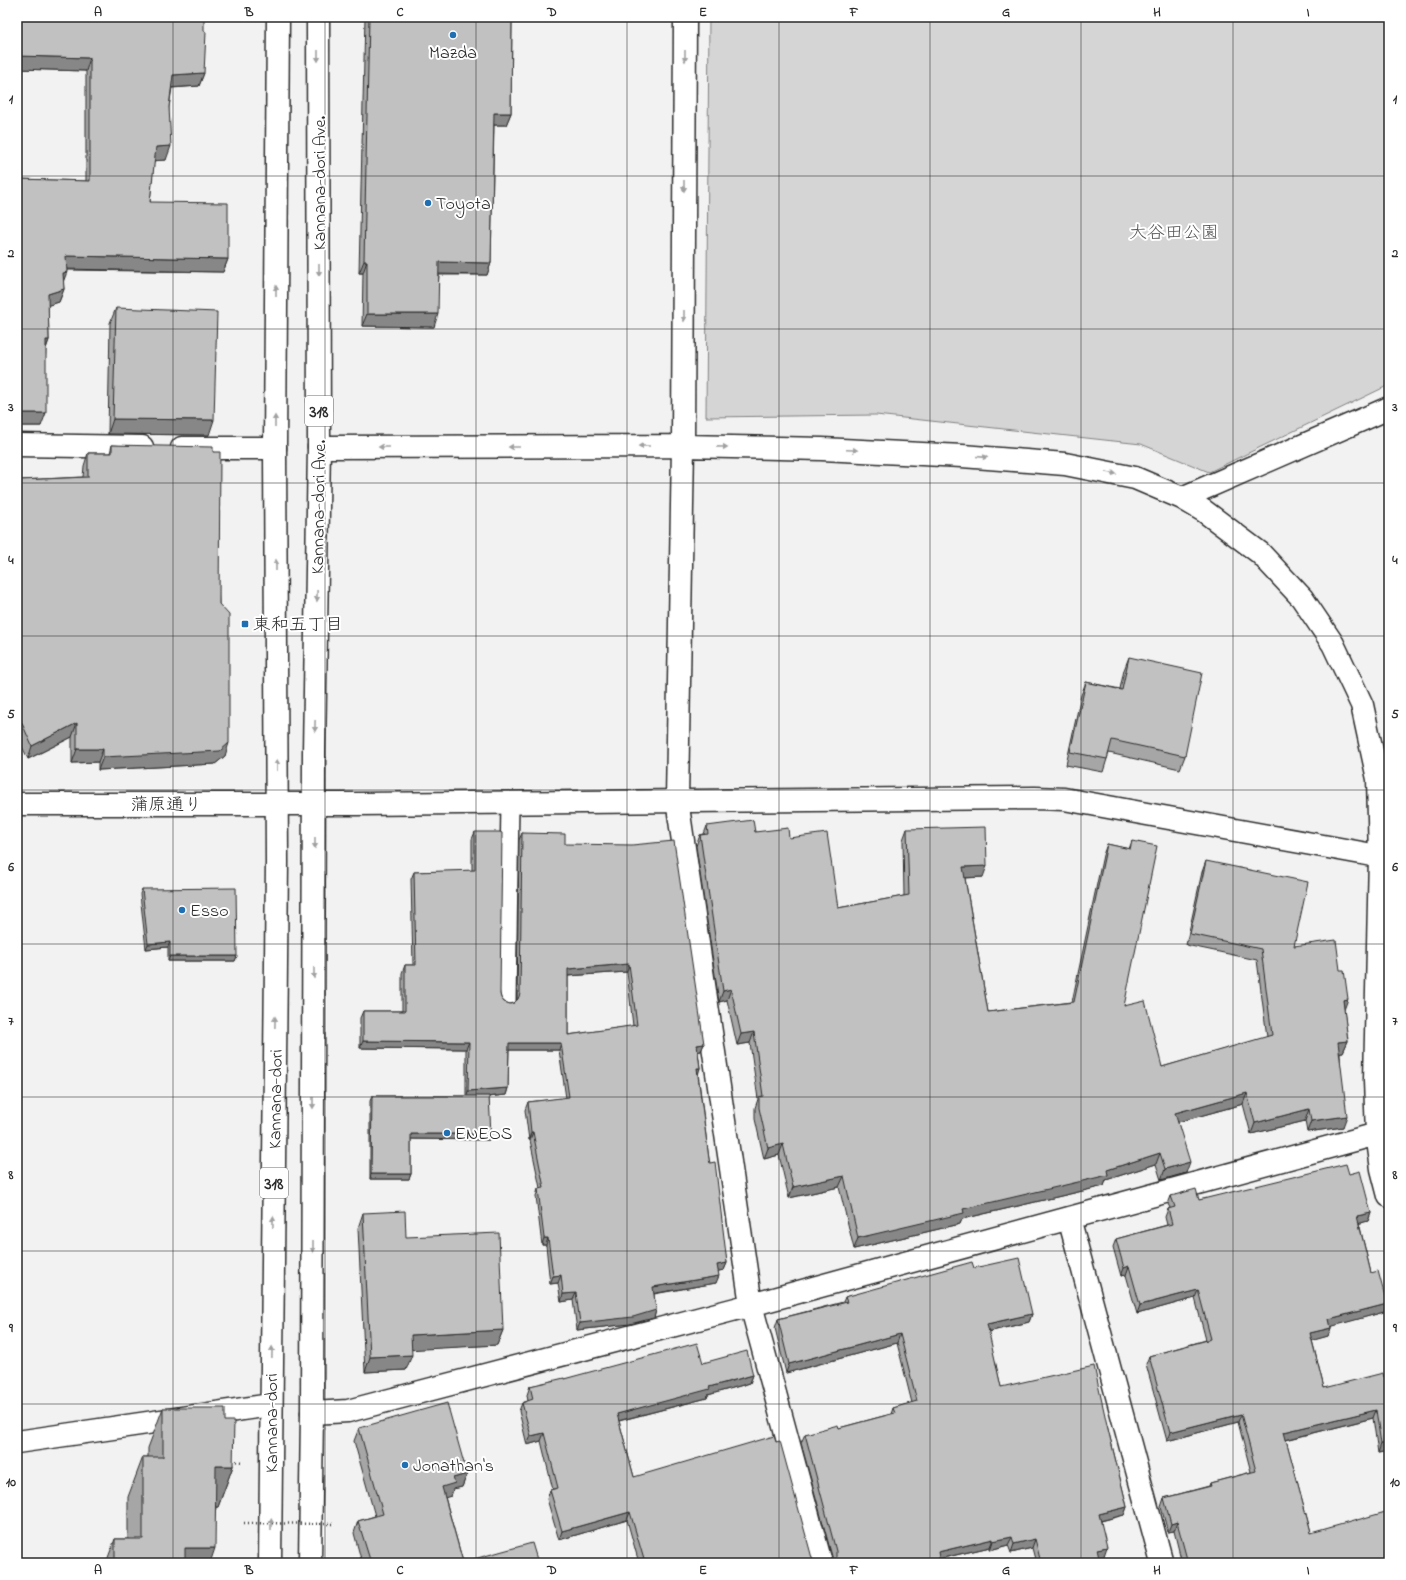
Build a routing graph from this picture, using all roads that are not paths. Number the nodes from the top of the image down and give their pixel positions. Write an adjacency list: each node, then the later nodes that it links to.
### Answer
1 (278, 17): 8 (street, 318, one-way to 1)
2 (318, 17): 7 (street, Kannana-dori Ave. / 318, one-way to 7)
3 (685, 17): 6 (street, one-way to 6)
4 (1389, 408): 9 (street)
5 (17, 445): 8 (street)
6 (684, 446): 7 (street, one-way to 7); 9 (street, one-way to 9); 10 (street)
7 (319, 447): 14 (street, Kannana-dori Ave. / 318, one-way to 14)
8 (275, 448): 13 (street, 318, one-way to 8)
9 (1182, 498): 15 (street)
10 (677, 800): 11 (street, 蒲原通り); 15 (street, 蒲原通り); 21 (street)
11 (510, 803): 14 (street, 蒲原通り); 16 (lane)
12 (17, 804): 13 (street, 蒲原通り)
13 (277, 804): 14 (street, 蒲原通り); 22 (street, Kannana-dori / 318, one-way to 13)
14 (315, 804): 23 (street, Kannana-dori / 318, one-way to 23)
15 (1385, 857): 17 (street)
16 (507, 1001)
17 (1382, 1078): 18 (street)
18 (1377, 1134): 19 (street); 20 (street)
19 (1389, 1196)
20 (1069, 1218): 21 (street); 28 (street)
21 (751, 1305): 23 (street); 27 (street)
22 (271, 1405): 24 (street); 25 (street, Kannana-dori / 318, one-way to 22)
23 (312, 1413): 26 (street, Kannana-dori / 318)
24 (17, 1442)
25 (270, 1563)
26 (310, 1563)
27 (821, 1563)
28 (1162, 1563)

